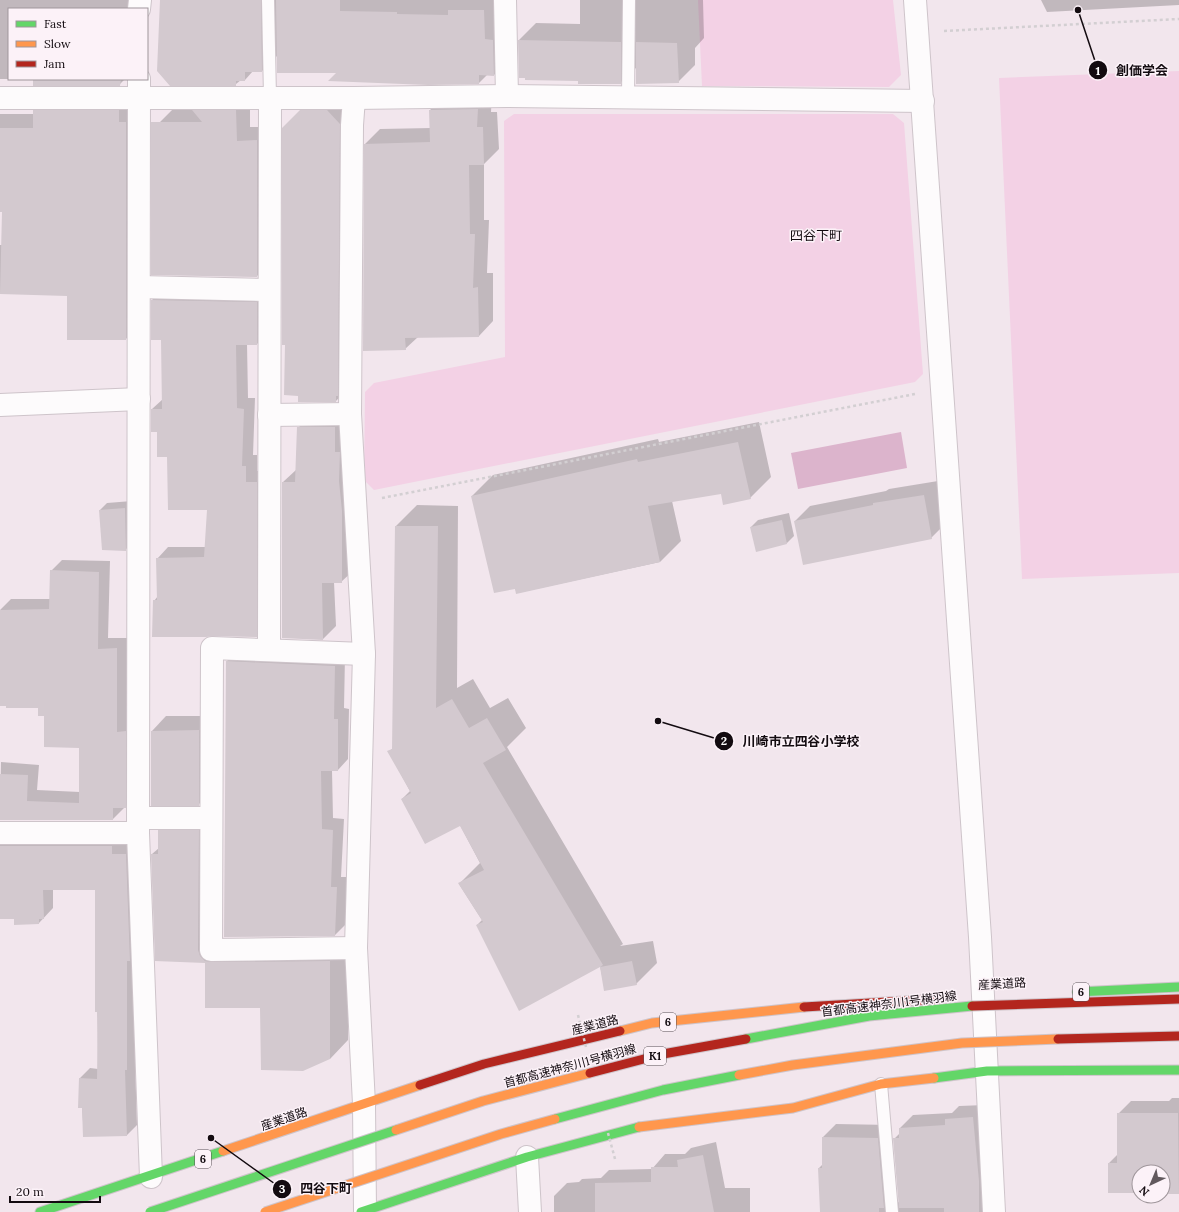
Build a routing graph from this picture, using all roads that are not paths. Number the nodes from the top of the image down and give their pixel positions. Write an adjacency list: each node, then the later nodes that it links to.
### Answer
1 (268, 0): 7 (lane)
2 (505, 0): 6 (street)
3 (629, 0): 8 (lane)
4 (915, 0): 11 (street)
5 (139, 88): 7 (street); 9 (street); 12 (street)
6 (507, 96): 8 (street); 10 (street)
7 (270, 97): 10 (street); 13 (street)
8 (628, 97): 11 (street)
9 (0, 98)
10 (354, 98): 16 (street)
11 (923, 101): 27 (street)
12 (139, 287): 13 (street); 14 (street)
13 (269, 290): 17 (street)
14 (139, 399): 15 (street); 21 (street)
15 (0, 405)
16 (350, 414): 17 (street); 19 (street)
17 (269, 415): 18 (street)
18 (269, 649): 19 (street); 20 (street)
19 (364, 654): 23 (street)
20 (211, 818): 21 (street); 23 (street)
21 (138, 826): 22 (street); 35 (street)
22 (0, 833)
23 (356, 948): 33 (street)
24 (1179, 987): 25 (main road, 6)
25 (1069, 992)
26 (1022, 995): 27 (main road, 産業道路 / 6)
27 (983, 997): 31 (street); 33 (main road, 産業道路 / 6)
28 (1179, 999): 38 (main road, 首都高速神奈川1号横羽線 / K1, bridge)
29 (1179, 1036): 39 (main road, bridge)
30 (1179, 1070): 31 (main road)
31 (987, 1071): 32 (main road); 42 (street)
32 (881, 1084): 34 (main road); 41 (lane)
33 (364, 1104): 35 (main road, 産業道路 / 6); 36 (street)
34 (527, 1157): 36 (main road); 40 (street)
35 (151, 1176): 37 (main road, 産業道路 / 6)
36 (363, 1211)
37 (40, 1212)
38 (150, 1212)
39 (265, 1212)
40 (530, 1212)
41 (892, 1212)
42 (994, 1212)

